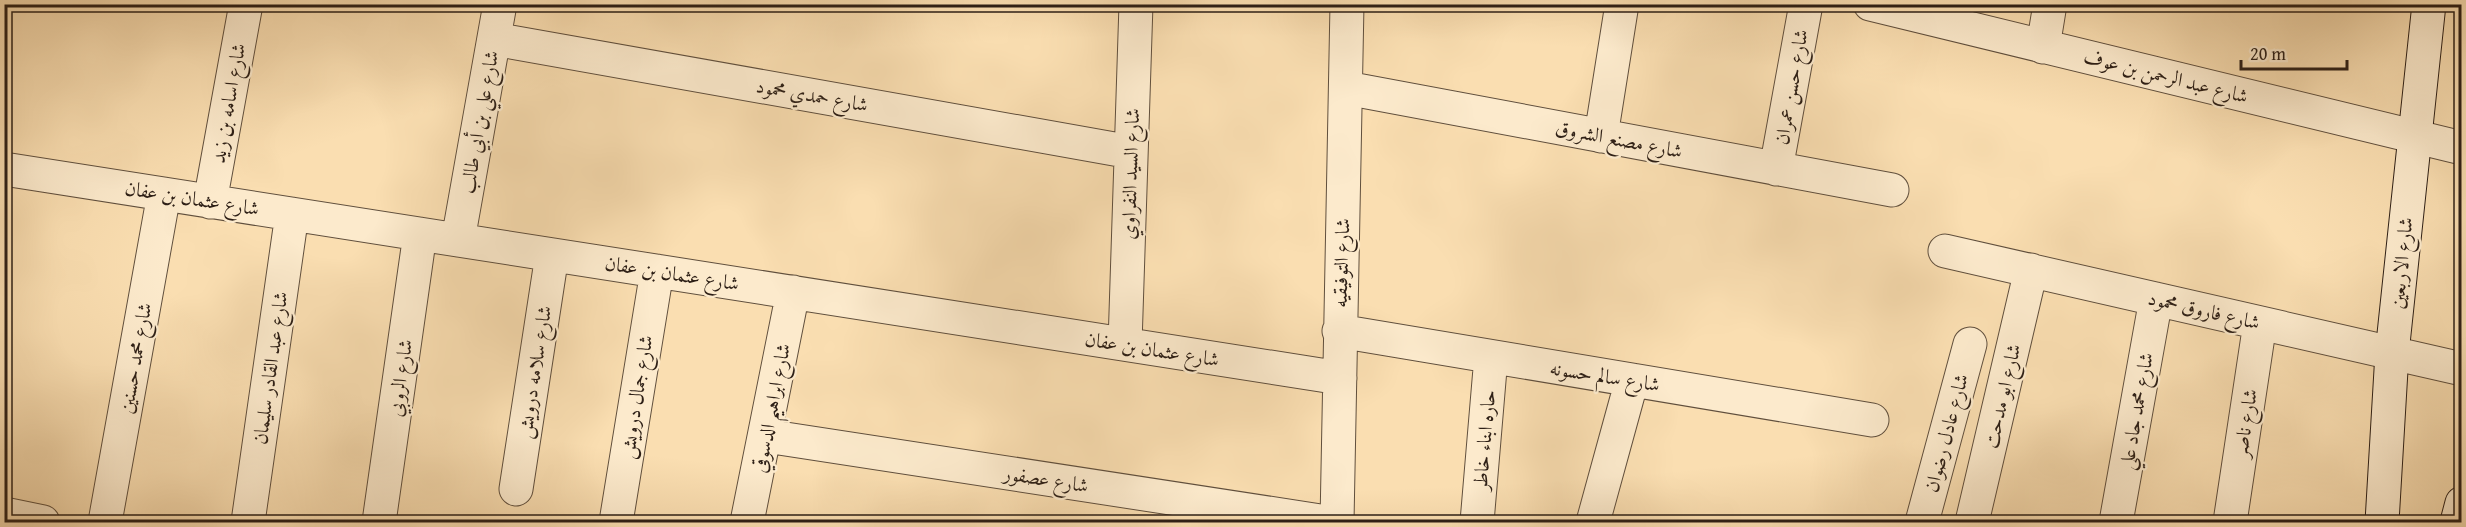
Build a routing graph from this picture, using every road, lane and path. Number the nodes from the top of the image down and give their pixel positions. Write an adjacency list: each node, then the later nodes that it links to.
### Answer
1 (246, 4): 21 (street, شارع اسامه بن زيد)
2 (500, 4): 10 (street, شارع علي بن أبي طالب)
3 (1136, 4): 16 (street, شارع السيد النفراوي)
4 (1347, 4): 12 (street, شارع التوفيقيه)
5 (1622, 4): 13 (street)
6 (1806, 4): 18 (street, شارع حسن عمران)
7 (1870, 4): 11 (street, شارع عبد الرحمن بن عوف)
8 (2050, 4): 11 (street)
9 (2429, 4): 14 (street, شارع الاربعين)
10 (494, 39): 16 (street, شارع حمدي محمود); 24 (street, شارع علي بن أبي طالب)
11 (2043, 47): 14 (street, شارع عبد الرحمن بن عوف)
12 (1346, 88): 13 (street, شارع مصنع الشروق); 32 (street, شارع التوفيقيه)
13 (1601, 136): 18 (street, شارع مصنع الشروق)
14 (2415, 136): 15 (street, شارع عبد الرحمن بن عوف); 35 (street, شارع الاربعين)
15 (2462, 148)
16 (1131, 152): 33 (street, شارع السيد النفراوي)
17 (4, 169): 20 (street, شارع عثمان بن عفان)
18 (1776, 169): 19 (street, شارع مصنع الشروق)
19 (1892, 190)
20 (164, 194): 21 (street, شارع عثمان بن عفان); 46 (street, شارع محمد حسنين)
21 (210, 202): 22 (street, شارع عثمان بن عفان)
22 (292, 214): 23 (street, شارع عثمان بن عفان); 47 (street, شارع عبد القادر سليمان)
23 (420, 234): 24 (street, شارع عثمان بن عفان); 48 (street, شارع الروبي)
24 (458, 240): 26 (street, شارع عثمان بن عفان)
25 (1946, 251): 27 (street, شارع فاروق محمود)
26 (552, 255): 28 (street, شارع عثمان بن عفان); 42 (street, شارع سلامه درويش)
27 (2031, 270): 30 (street, شارع فاروق محمود); 56 (street, شارع ابو مدحت)
28 (657, 271): 29 (street, شارع عثمان بن عفان); 49 (street, شارع جمال درويش)
29 (793, 292): 33 (street, شارع عثمان بن عفان); 41 (street, شارع ابراهيم الدسوقي)
30 (2156, 299): 31 (street, شارع فاروق محمود); 57 (street, شارع محمد جاد علي)
31 (2260, 322): 35 (street, شارع فاروق محمود); 58 (street, شارع ناصر)
32 (1339, 331): 36 (street, شارع سالم حسونه); 38 (street, شارع التوفيقيه)
33 (1125, 344): 38 (street, شارع عثمان بن عفان)
34 (1970, 344): 55 (street, شارع عادل رضوان)
35 (2391, 353): 37 (street, شارع فاروق محمود); 59 (street, شارع الاربعين)
36 (1491, 357): 39 (street, شارع سالم حسونه); 53 (street, حاره ابناء خاطر)
37 (2462, 369)
38 (1340, 378): 52 (street, شارع التوفيقيه)
39 (1632, 380): 40 (street, شارع سالم حسونه); 54 (street)
40 (1872, 420)
41 (766, 436): 50 (street, شارع ابراهيم الدسوقي); 51 (street, شارع عصفور)
42 (516, 489)
43 (2462, 503): 60 (street)
44 (4, 514): 45 (street)
45 (43, 522)
46 (105, 522)
47 (248, 522)
48 (379, 522)
49 (616, 522)
50 (747, 522)
51 (1327, 522)
52 (1337, 522)
53 (1477, 522)
54 (1593, 522)
55 (1922, 522)
56 (1972, 522)
57 (2116, 522)
58 (2230, 522)
59 (2382, 522)
60 (2457, 522)

